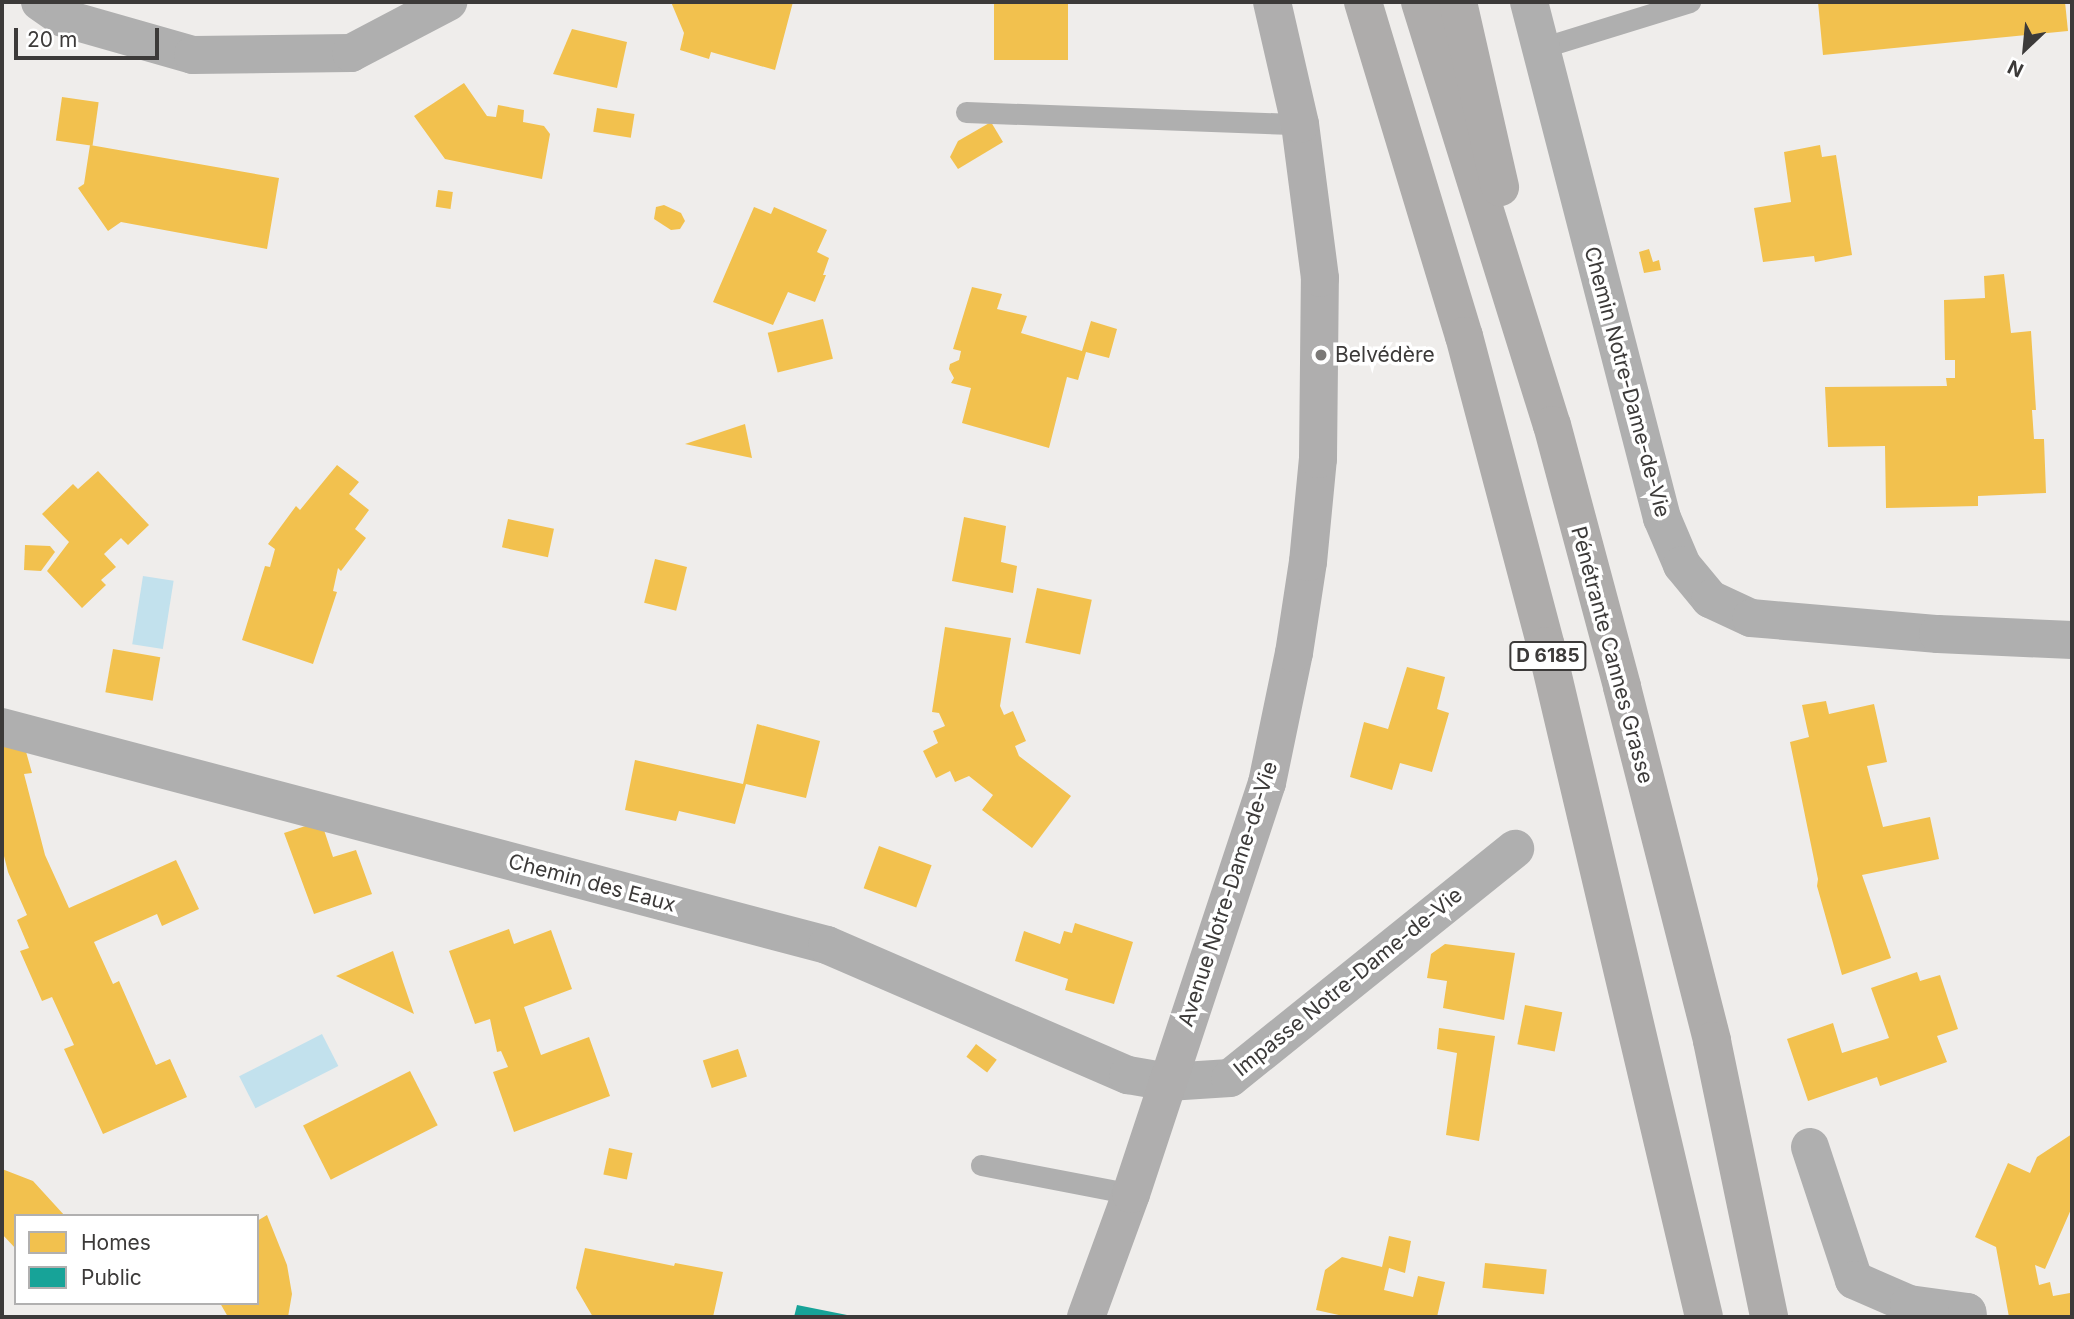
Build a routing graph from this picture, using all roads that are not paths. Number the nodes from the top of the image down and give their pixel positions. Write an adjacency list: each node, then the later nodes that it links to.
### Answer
1 (40, 2): 2 (street)
2 (448, 2)
3 (1272, 2): 11 (street, Avenue Notre-Dame-de-Vie)
4 (1363, 2): 23 (highway, D 6185)
5 (1420, 2): 12 (highway, Pénétrante Cannes Grasse / D 6185)
6 (1458, 2): 12 (highway)
7 (1529, 2): 9 (street, Chemin Notre-Dame-de-Vie)
8 (1690, 2): 9 (lane)
9 (1541, 48): 13 (street, Chemin Notre-Dame-de-Vie)
10 (966, 112): 11 (lane)
11 (1300, 124): 16 (street, Avenue Notre-Dame-de-Vie)
12 (1552, 425): 24 (highway, Pénétrante Cannes Grasse / D 6185)
13 (2072, 640)
14 (2, 727): 16 (street, Chemin des Eaux)
15 (1515, 849): 16 (street, Impasse Notre-Dame-de-Vie)
16 (1168, 1082): 19 (street, Avenue Notre-Dame-de-Vie)
17 (1810, 1147): 25 (street)
18 (981, 1164): 19 (lane)
19 (1131, 1194): 20 (street, Avenue Notre-Dame-de-Vie)
20 (1103, 1278): 21 (street, Avenue Notre-Dame-de-Vie); 22 (street, Avenue Notre-Dame-de-Vie)
21 (1086, 1317)
22 (1094, 1317)
23 (1704, 1317)
24 (1769, 1317)
25 (1968, 1317)

